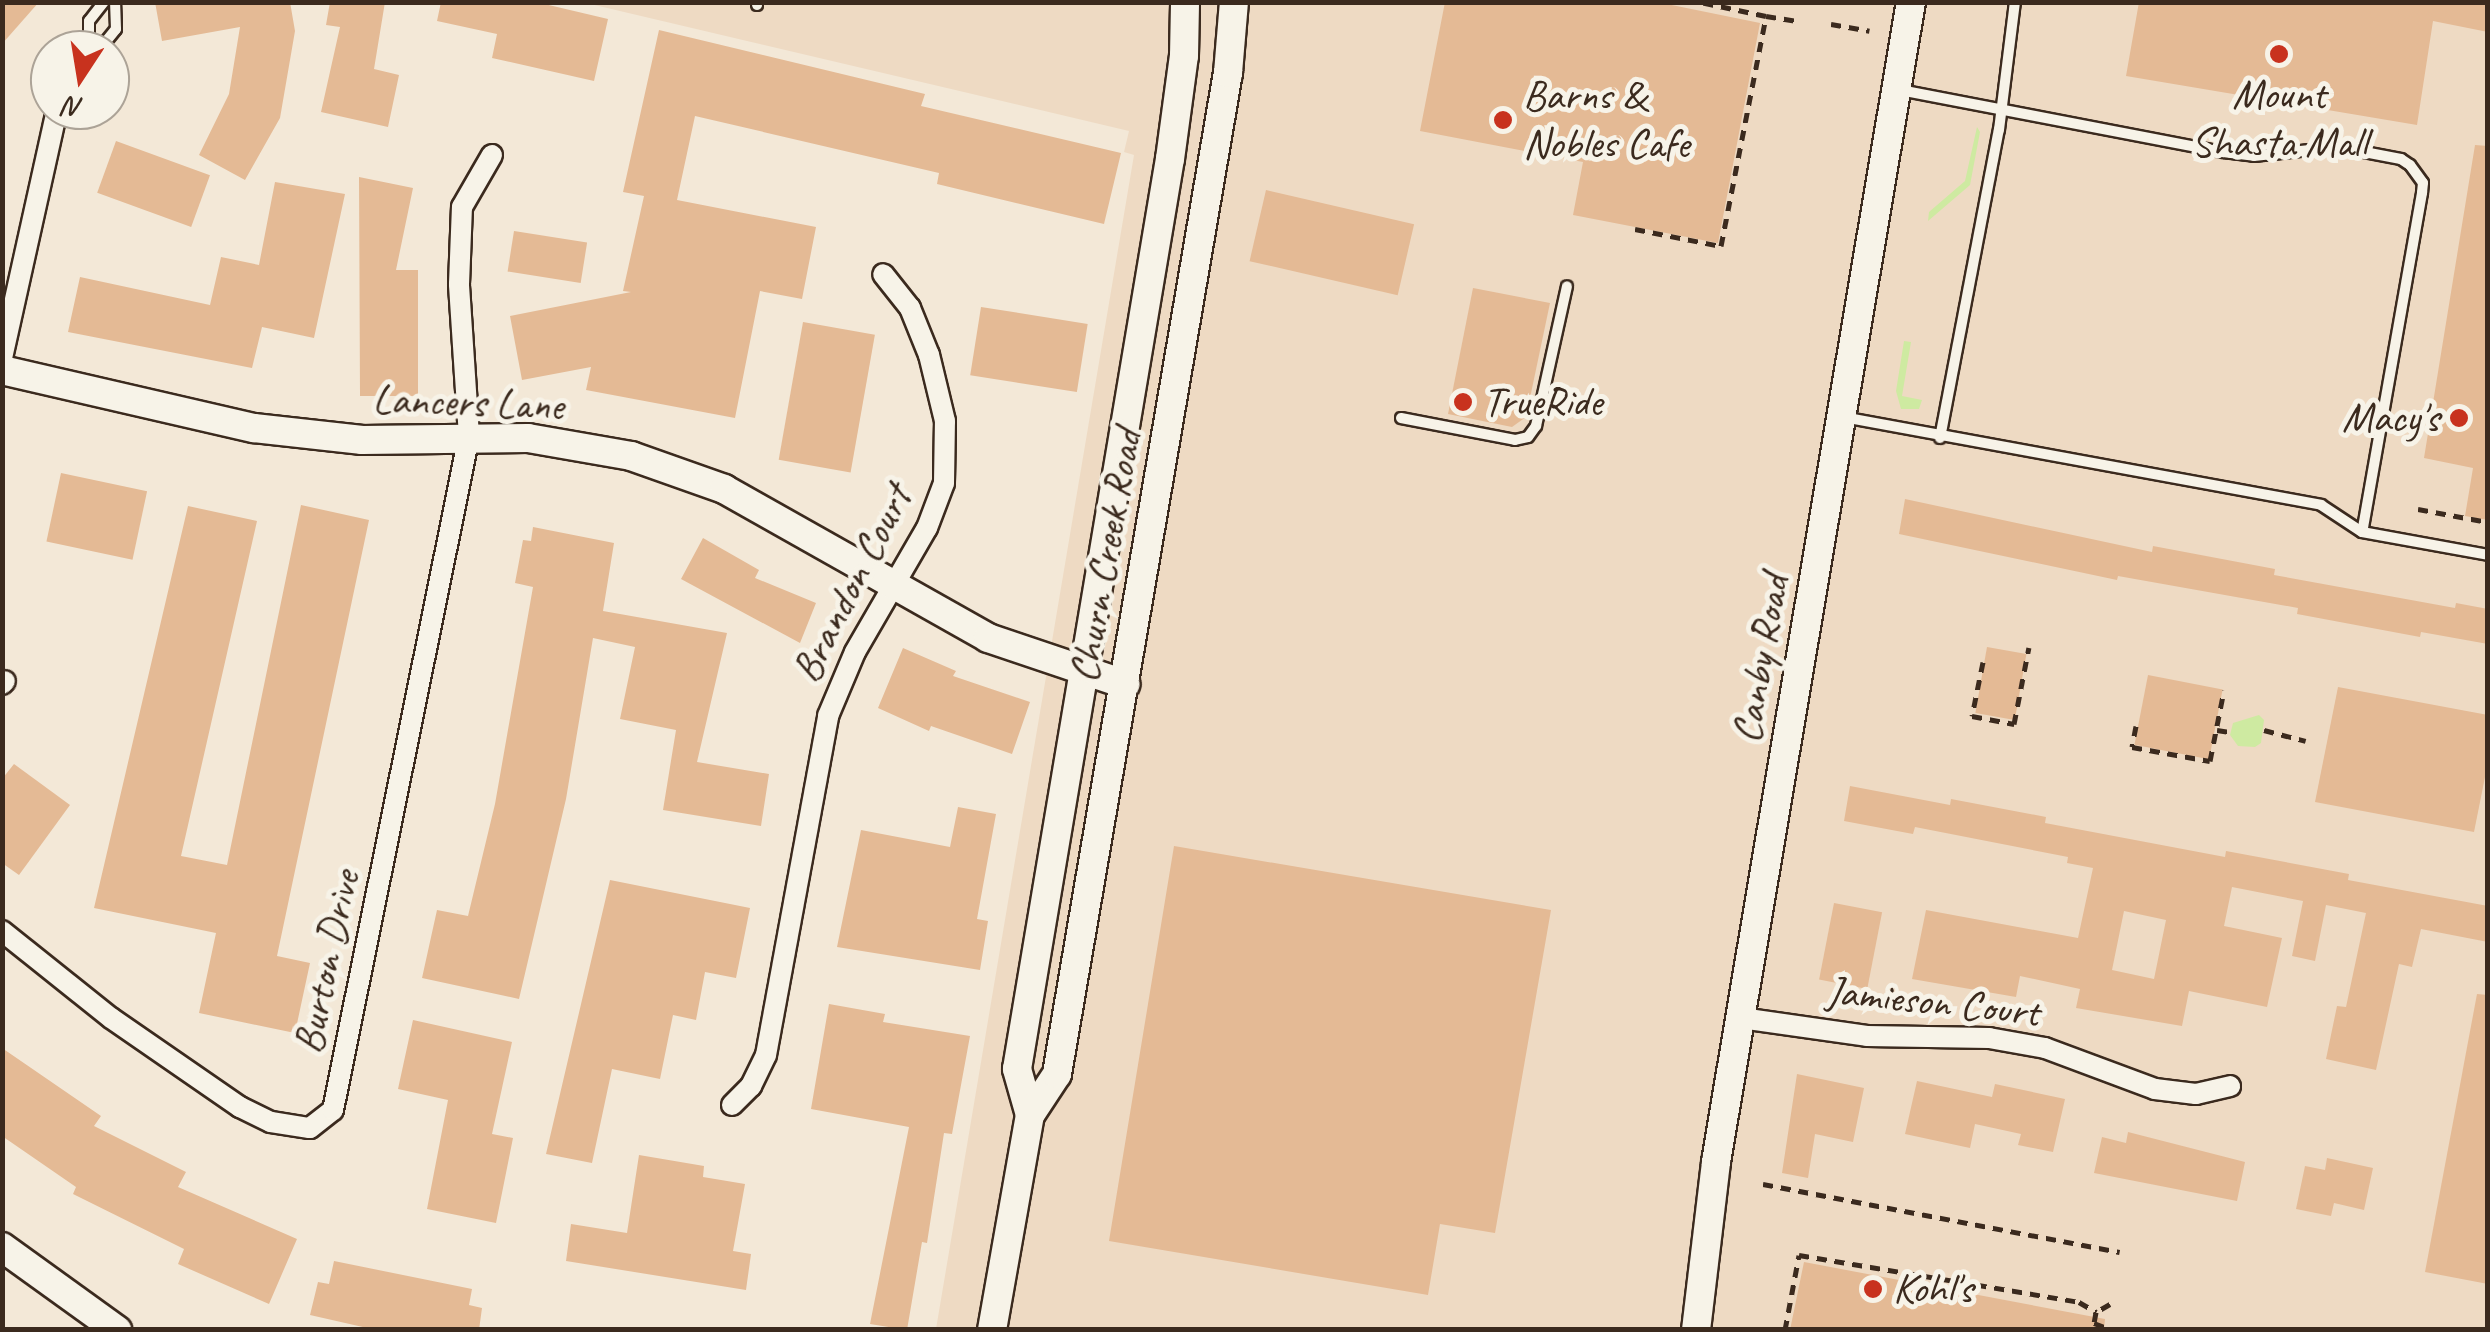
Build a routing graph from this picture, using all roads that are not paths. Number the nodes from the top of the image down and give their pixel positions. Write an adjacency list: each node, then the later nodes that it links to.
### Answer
1 (104, 2): 7 (lane)
2 (115, 2): 8 (lane)
3 (1185, 2): 24 (street, Churn Creek Road)
4 (1234, 2): 25 (street, Churn Creek Road)
5 (1911, 2): 9 (street, Canby Road)
6 (2015, 2): 10 (lane)
7 (89, 30)
8 (115, 30)
9 (1894, 89): 10 (lane); 17 (street, Canby Road)
10 (2001, 108): 20 (lane); 21 (lane)
11 (53, 130): 15 (street)
12 (492, 155): 19 (street)
13 (883, 274): 23 (street, Brandon Court)
14 (1568, 286): 18 (lane)
15 (2, 358)
16 (2, 370): 19 (street, Lancers Lane)
17 (1842, 417): 20 (lane); 27 (street, Canby Road)
18 (1401, 418)
19 (469, 436): 23 (street, Lancers Lane); 26 (street, Burton Drive)
20 (1940, 438): 21 (lane)
21 (2362, 532): 22 (lane)
22 (2488, 554)
23 (893, 586): 24 (street, Lancers Lane); 29 (street, Brandon Court)
24 (1082, 669): 25 (street, Lancers Lane); 30 (street, Churn Creek Road)
25 (1125, 684): 30 (street, Churn Creek Road)
26 (2, 931)
27 (1741, 1018): 28 (street, Jamieson Court); 34 (street, Canby Road)
28 (2230, 1086)
29 (732, 1106)
30 (1030, 1115): 33 (street, Churn Creek Road)
31 (2, 1247): 32 (street)
32 (117, 1330)
33 (992, 1330)
34 (1696, 1330)

